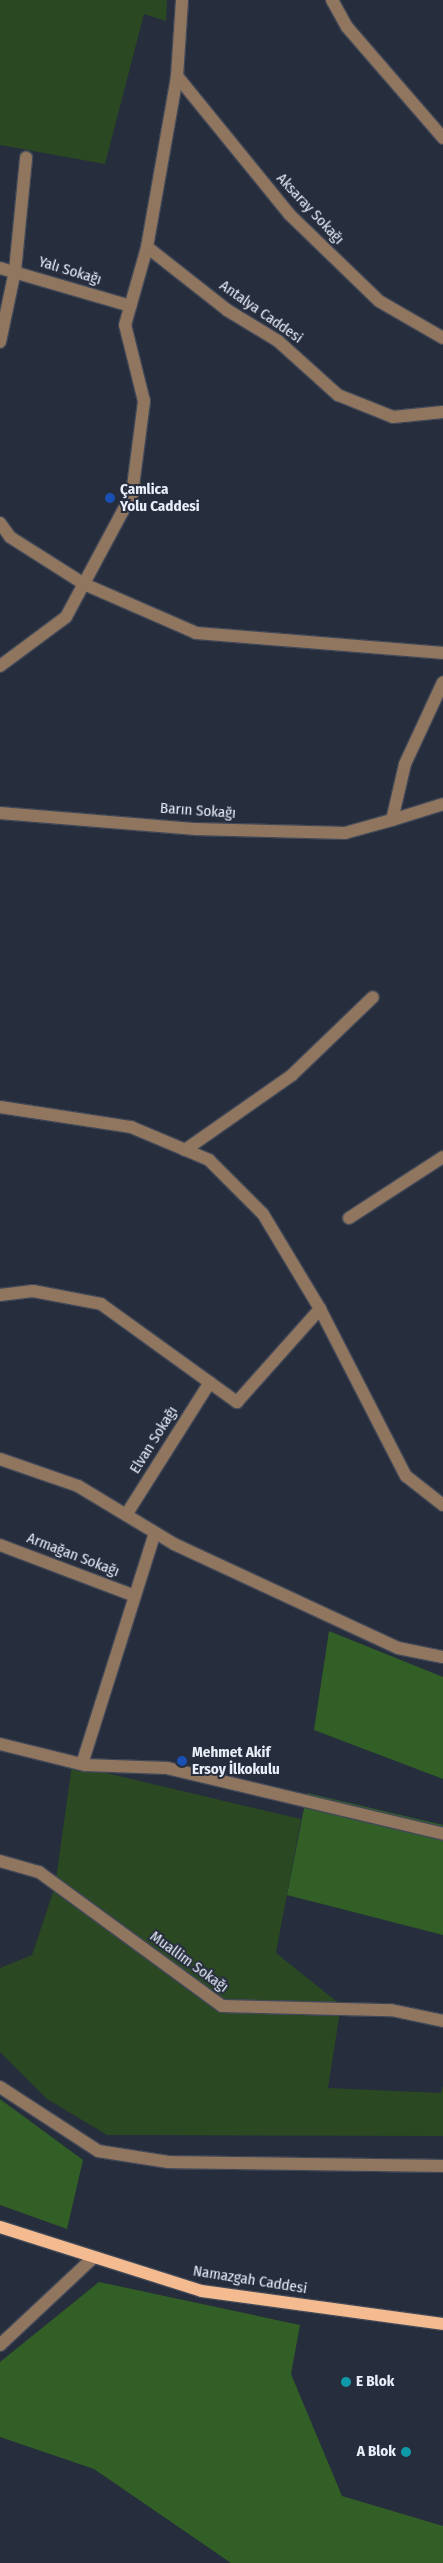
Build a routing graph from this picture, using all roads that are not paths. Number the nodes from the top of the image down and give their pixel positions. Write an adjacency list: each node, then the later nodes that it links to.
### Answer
1 (182, 0): 3 (street)
2 (332, 0): 4 (street)
3 (177, 76): 6 (street); 10 (street, Aksaray Sokağı)
4 (443, 138)
5 (26, 158): 8 (street)
6 (147, 247): 9 (street); 12 (street, Antalya Caddesi)
7 (0, 268): 8 (street, Yalı Sokağı)
8 (15, 271): 9 (street, Yalı Sokağı); 11 (street)
9 (131, 306): 14 (street)
10 (443, 338)
11 (0, 342)
12 (443, 412)
13 (0, 523): 14 (street)
14 (84, 584): 15 (street); 16 (street)
15 (443, 653)
16 (0, 666)
17 (443, 682): 20 (street)
18 (443, 804): 20 (street, Barın Sokağı)
19 (0, 813): 20 (street, Barın Sokağı)
20 (392, 820)
21 (374, 997): 23 (street)
22 (0, 1107): 23 (street)
23 (185, 1150): 27 (street)
24 (443, 1157): 25 (street)
25 (349, 1218)
26 (0, 1295): 28 (street)
27 (320, 1309): 28 (street); 30 (street)
28 (210, 1382): 31 (street, Elvan Sokağı)
29 (0, 1459): 31 (street)
30 (443, 1505)
31 (126, 1515): 32 (street)
32 (155, 1533): 34 (street); 35 (street)
33 (0, 1545): 34 (street, Armağan Sokağı)
34 (135, 1596): 37 (street)
35 (443, 1658)
36 (0, 1744): 37 (street)
37 (82, 1764): 38 (street)
38 (443, 1834)
39 (0, 1862): 40 (street, Muallim Sokağı)
40 (443, 2021)
41 (0, 2087): 42 (street)
42 (443, 2166)
43 (0, 2227): 44 (main road, Namazgah Caddesi)
44 (93, 2258): 45 (main road, Namazgah Caddesi); 46 (street)
45 (443, 2324)
46 (0, 2345)

